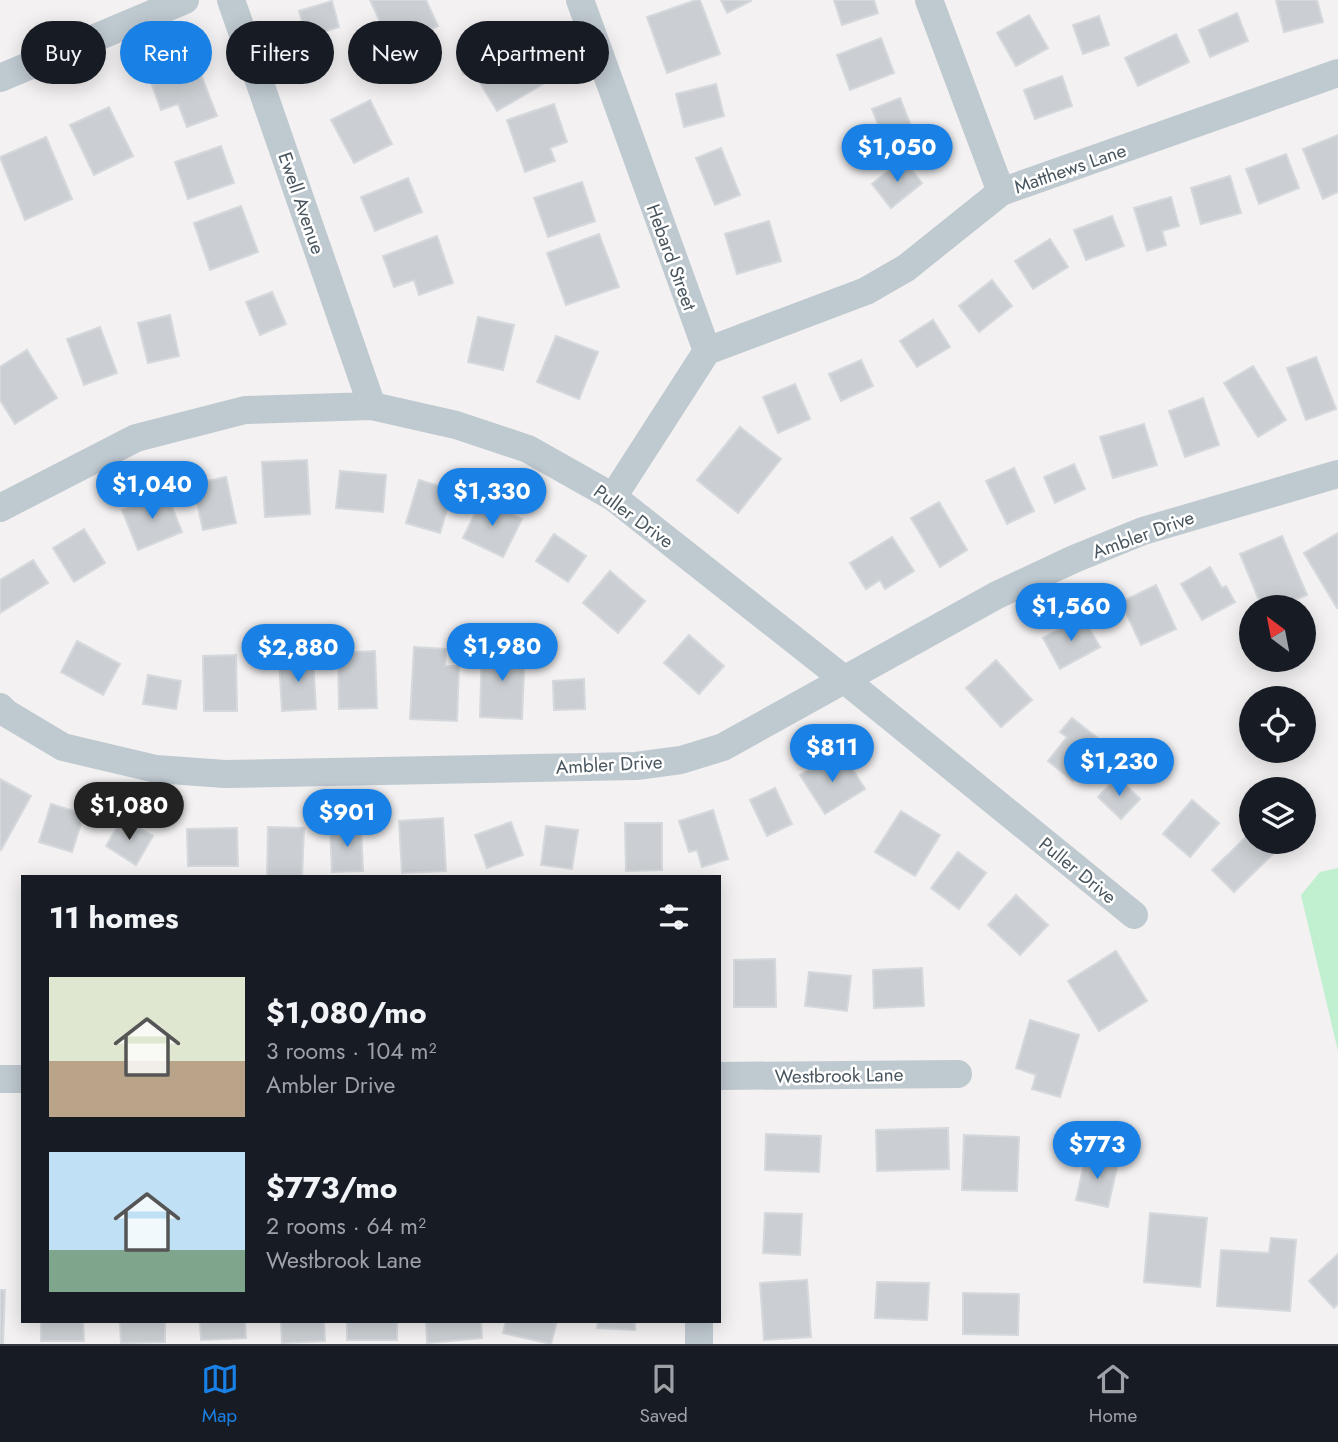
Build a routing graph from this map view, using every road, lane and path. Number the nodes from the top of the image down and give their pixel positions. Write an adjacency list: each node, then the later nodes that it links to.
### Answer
1 (185, 0): 6 (street)
2 (231, 0): 9 (street, Ewell Avenue)
3 (580, 0): 8 (street, Hebard Street)
4 (929, 0): 7 (street)
5 (1338, 73): 7 (street, Matthews Lane)
6 (0, 78)
7 (1001, 192): 8 (street, Matthews Lane)
8 (707, 351): 11 (street)
9 (372, 406): 11 (street, Puller Drive); 12 (street, Puller Drive)
10 (1338, 474): 13 (street, Ambler Drive)
11 (613, 496): 13 (street, Puller Drive)
12 (0, 508)
13 (845, 680): 14 (street, Ambler Drive); 15 (street, Puller Drive)
14 (0, 707)
15 (1134, 915)
16 (958, 1074): 17 (street, Westbrook Lane)
17 (721, 1076)
18 (0, 1079): 19 (street)
19 (21, 1079)
20 (699, 1323): 21 (street)
21 (699, 1344)

